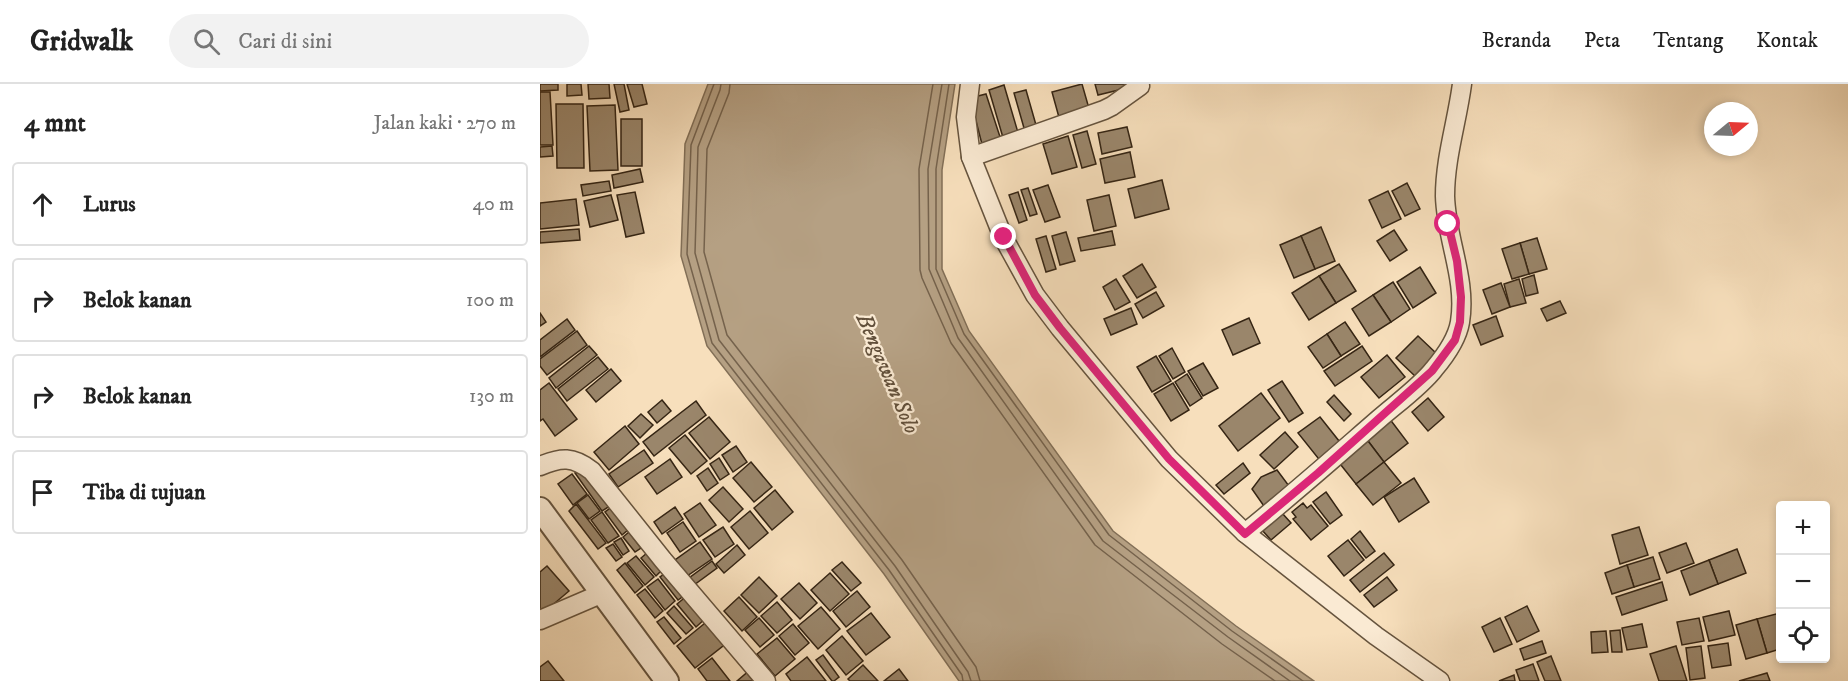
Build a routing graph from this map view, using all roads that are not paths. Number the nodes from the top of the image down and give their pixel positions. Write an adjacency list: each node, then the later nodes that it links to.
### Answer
1 (970, 84): 4 (street)
2 (1462, 84): 7 (street)
3 (1140, 86): 4 (street)
4 (971, 157): 7 (street)
5 (540, 466): 11 (street)
6 (540, 509): 8 (street)
7 (1245, 534): 12 (street)
8 (603, 593): 9 (street); 10 (street)
9 (540, 620)
10 (667, 681)
11 (766, 681)
12 (1440, 681)

